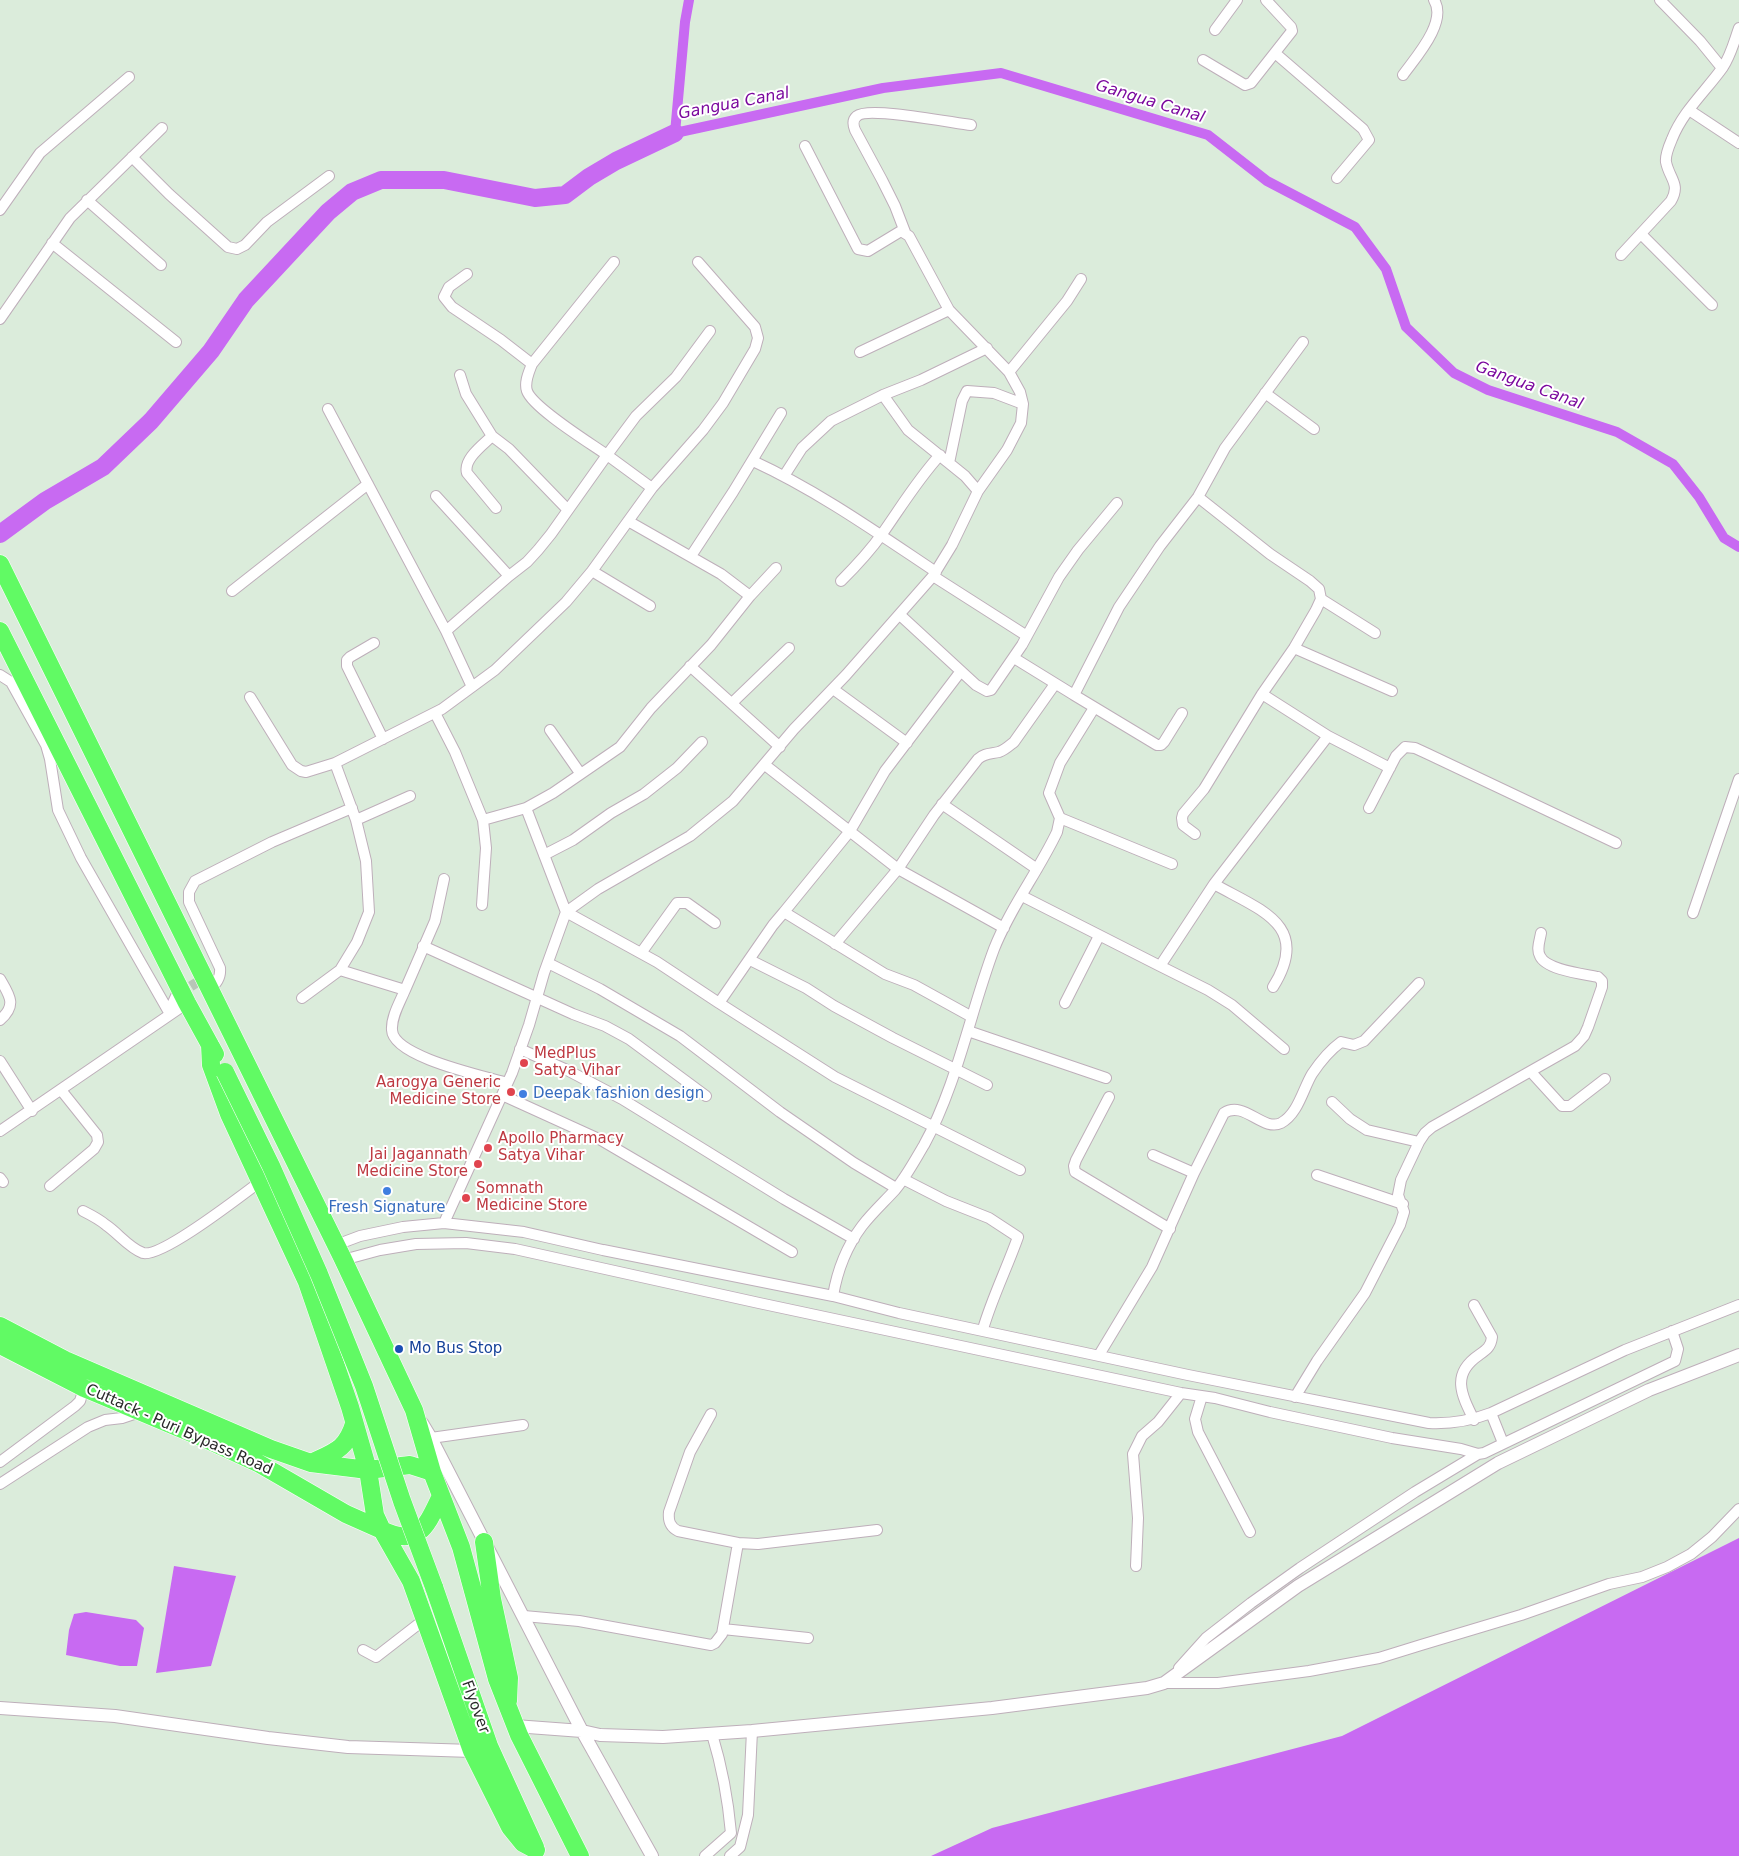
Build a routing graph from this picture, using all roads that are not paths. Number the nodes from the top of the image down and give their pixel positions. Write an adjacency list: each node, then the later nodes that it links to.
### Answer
1 (1237, 0): 6 (street)
2 (1266, 0): 7 (street)
3 (1434, 0): 10 (street)
4 (1660, 0): 9 (street)
5 (1739, 28): 9 (street)
6 (1215, 30)
7 (1275, 53): 8 (street); 19 (street)
8 (1203, 60)
9 (1722, 68): 12 (street)
10 (1403, 75)
11 (129, 77): 21 (street)
12 (1689, 110): 15 (street); 23 (street)
13 (971, 125): 22 (street)
14 (162, 128): 17 (street)
15 (1739, 143)
16 (805, 146): 22 (street)
17 (132, 156): 18 (street); 20 (street)
18 (329, 176)
19 (1338, 178)
20 (87, 200): 24 (street); 28 (street)
21 (0, 210)
22 (905, 232): 32 (street)
23 (1641, 234): 25 (street); 31 (street)
24 (52, 243): 33 (street); 35 (street)
25 (1621, 255)
26 (614, 262): 39 (street)
27 (698, 262): 55 (street)
28 (161, 265)
29 (467, 274): 39 (street)
30 (1082, 279): 40 (street)
31 (1712, 305)
32 (949, 310): 37 (street); 38 (street)
33 (0, 319)
34 (710, 332): 49 (street)
35 (176, 342)
36 (1303, 342): 42 (street)
37 (987, 348): 40 (street); 43 (street)
38 (860, 352)
39 (532, 364): 49 (street)
40 (1010, 372): 44 (street)
41 (460, 375): 48 (street)
42 (1265, 393): 47 (street); 58 (street)
43 (883, 395): 50 (street); 53 (street)
44 (1023, 404): 52 (street); 56 (street)
45 (328, 409): 54 (street)
46 (782, 413): 51 (street)
47 (1314, 430)
48 (492, 436): 60 (street); 61 (street)
49 (607, 455): 55 (street); 61 (street)
50 (940, 455): 52 (street); 63 (street)
51 (753, 461): 53 (street); 64 (street)
52 (949, 463): 56 (street)
53 (784, 476): 63 (street)
54 (368, 484): 71 (street); 77 (street)
55 (652, 488): 62 (street)
56 (978, 491): 68 (street)
57 (436, 496): 69 (street)
58 (1198, 497): 73 (street); 92 (street)
59 (1117, 502): 79 (street)
60 (496, 508)
61 (568, 510): 69 (street)
62 (628, 521): 64 (street); 67 (street)
63 (881, 536): 68 (street); 70 (street)
64 (691, 556): 72 (street)
65 (0, 564): 143 (highway)
66 (776, 568): 72 (street)
67 (592, 571): 74 (street); 88 (street)
68 (934, 574): 75 (street); 79 (street)
69 (509, 576): 77 (street)
70 (840, 581)
71 (232, 591)
72 (750, 596): 84 (street)
73 (1321, 599): 78 (street); 82 (street)
74 (650, 606)
75 (900, 615): 85 (street); 89 (street)
76 (0, 631): 150 (highway, Flyover)
77 (446, 631): 88 (street)
78 (1375, 634)
79 (1028, 636): 83 (street)
80 (374, 643): 100 (street)
81 (789, 648): 94 (street)
82 (1294, 648): 90 (street); 91 (street)
83 (1014, 658): 85 (street); 87 (street)
84 (690, 666): 94 (street); 107 (street)
85 (961, 671): 102 (street)
86 (0, 675): 153 (street)
87 (1056, 684): 92 (street); 111 (street)
88 (472, 687): 96 (street)
89 (833, 689): 102 (street); 103 (street)
90 (1392, 691)
91 (1262, 694): 99 (street); 119 (street)
92 (1074, 695): 95 (street)
93 (250, 697): 104 (street)
94 (732, 703): 103 (street)
95 (1094, 708): 97 (street); 115 (street)
96 (434, 713): 100 (street); 117 (street)
97 (1182, 713)
98 (550, 730): 107 (street)
99 (1328, 736): 106 (street); 126 (street)
100 (383, 739): 104 (street)
101 (702, 742): 121 (street)
102 (907, 743): 118 (street)
103 (780, 747): 105 (street)
104 (335, 763): 112 (street)
105 (765, 765): 118 (street); 129 (street)
106 (1390, 768): 114 (street); 120 (street)
107 (580, 774): 113 (street)
108 (1739, 779): 109 (street)
109 (1737, 794): 131 (street)
110 (410, 796): 116 (street)
111 (942, 804): 123 (street); 124 (street)
112 (352, 808): 116 (street); 143 (street)
113 (526, 808): 117 (street); 121 (street)
114 (1369, 808)
115 (1060, 818): 122 (street); 124 (street)
116 (356, 820): 142 (street)
117 (483, 820): 128 (street)
118 (850, 831): 123 (street); 130 (street)
119 (1195, 834)
120 (1616, 843)
121 (544, 855): 129 (street)
122 (1172, 864)
123 (898, 869): 133 (street); 136 (street)
124 (1037, 869): 127 (street)
125 (444, 879): 137 (street)
126 (1214, 884): 141 (street); 146 (street)
127 (1022, 896): 133 (street); 135 (street)
128 (482, 905)
129 (566, 912): 138 (street); 140 (street)
130 (784, 912): 136 (street); 139 (street)
131 (1693, 913)
132 (715, 923): 138 (street)
133 (1004, 928): 154 (street)
134 (1541, 933): 162 (street)
135 (1099, 936): 141 (street); 151 (street)
136 (835, 944): 154 (street)
137 (423, 946): 147 (street); 149 (street)
138 (641, 953): 152 (street)
139 (750, 960): 152 (street); 161 (street)
140 (548, 963): 149 (street); 183 (street)
141 (1160, 966): 159 (street)
142 (340, 970): 147 (street); 148 (street)
143 (214, 977): 190 (highway)
144 (0, 979): 155 (street)
145 (1419, 983): 178 (street)
146 (1273, 987)
147 (405, 990): 165 (street)
148 (302, 998)
149 (537, 998): 158 (street); 169 (street)
150 (181, 999): 153 (street); 157 (highway, Flyover)
151 (1065, 1003)
152 (719, 1004): 173 (street)
153 (168, 1011): 167 (street)
154 (972, 1017): 156 (street)
155 (0, 1020)
156 (968, 1031): 161 (street); 163 (street)
157 (210, 1045): 181 (highway); 244 (highway, Flyover, bridge)
158 (520, 1049): 165 (street); 188 (street)
159 (1284, 1050)
160 (0, 1061): 172 (street)
161 (955, 1070): 166 (street); 173 (street)
162 (1531, 1072): 164 (street); 175 (street)
163 (1106, 1078)
164 (1605, 1079)
165 (507, 1083): 168 (street)
166 (987, 1085)
167 (61, 1090): 172 (street); 182 (street)
168 (502, 1095): 186 (street); 189 (street)
169 (706, 1096)
170 (1109, 1097): 187 (street)
171 (1332, 1102): 175 (street)
172 (32, 1110): 174 (street)
173 (934, 1125): 177 (street); 180 (street)
174 (0, 1131)
175 (1419, 1142): 184 (street)
176 (1153, 1154): 178 (street)
177 (1020, 1170)
178 (1194, 1173): 187 (street)
179 (1317, 1175): 184 (street)
180 (903, 1179): 183 (street); 195 (street)
181 (261, 1181): 185 (street); 211 (highway)
182 (50, 1186)
183 (896, 1188): 188 (street)
184 (1403, 1204): 205 (street)
185 (83, 1211)
186 (444, 1223): 190 (street); 191 (street)
187 (1170, 1229): 199 (street)
188 (854, 1239): 191 (street)
189 (792, 1252)
190 (340, 1253): 201 (street); 207 (highway)
191 (833, 1296): 195 (street)
192 (1474, 1305): 210 (street)
193 (1739, 1305): 196 (street)
194 (0, 1326): 206 (highway, Cuttack - Puri Bypass Road)
195 (983, 1330): 199 (street)
196 (1673, 1334): 208 (street); 214 (street)
197 (0, 1345): 202 (highway, Cuttack - Puri Bypass Road)
198 (1739, 1355): 236 (street)
199 (1099, 1356): 200 (street)
200 (1155, 1368): 201 (street); 205 (street)
201 (1150, 1385): 203 (street)
202 (89, 1390): 206 (highway, Cuttack - Puri Bypass Road); 216 (street)
203 (1181, 1393): 204 (street); 230 (street)
204 (1202, 1396): 215 (street); 226 (street)
205 (1295, 1397): 210 (street)
206 (143, 1403): 217 (highway, Cuttack - Puri Bypass Road); 220 (street); 223 (highway, Cuttack - Puri Bypass Road)
207 (414, 1410): 213 (street); 219 (highway)
208 (1491, 1413): 210 (street); 214 (street)
209 (711, 1414): 228 (street)
210 (1474, 1420)
211 (354, 1424): 217 (highway); 218 (highway)
212 (523, 1425): 213 (street)
213 (432, 1438): 227 (street)
214 (1503, 1443): 215 (street)
215 (1478, 1454): 236 (street)
216 (0, 1462)
217 (311, 1463): 218 (highway, Cuttack - Puri Bypass Road)
218 (368, 1470): 219 (highway); 224 (highway)
219 (432, 1472): 221 (highway)
220 (0, 1484)
221 (441, 1496): 224 (highway); 238 (highway)
222 (1739, 1509): 236 (street)
223 (358, 1520): 224 (highway, Cuttack - Puri Bypass Road); 229 (highway)
224 (382, 1530): 229 (highway)
225 (877, 1530): 228 (street)
226 (1250, 1532)
227 (484, 1542): 231 (street); 238 (highway)
228 (738, 1543): 233 (street)
229 (398, 1556): 232 (highway)
230 (1136, 1566)
231 (524, 1616): 233 (street); 241 (street)
232 (425, 1620): 235 (street); 243 (highway)
233 (723, 1629): 234 (street)
234 (808, 1638)
235 (363, 1650)
236 (1168, 1680): 240 (street)
237 (0, 1708): 243 (street)
238 (508, 1709): 239 (highway)
239 (515, 1726): 241 (street); 245 (highway)
240 (752, 1730): 242 (street); 248 (street)
241 (582, 1731): 242 (street); 246 (street)
242 (712, 1734): 247 (street)
243 (472, 1752): 244 (highway)
244 (538, 1853)
245 (580, 1856)
246 (652, 1856)
247 (705, 1856)
248 (730, 1856)

